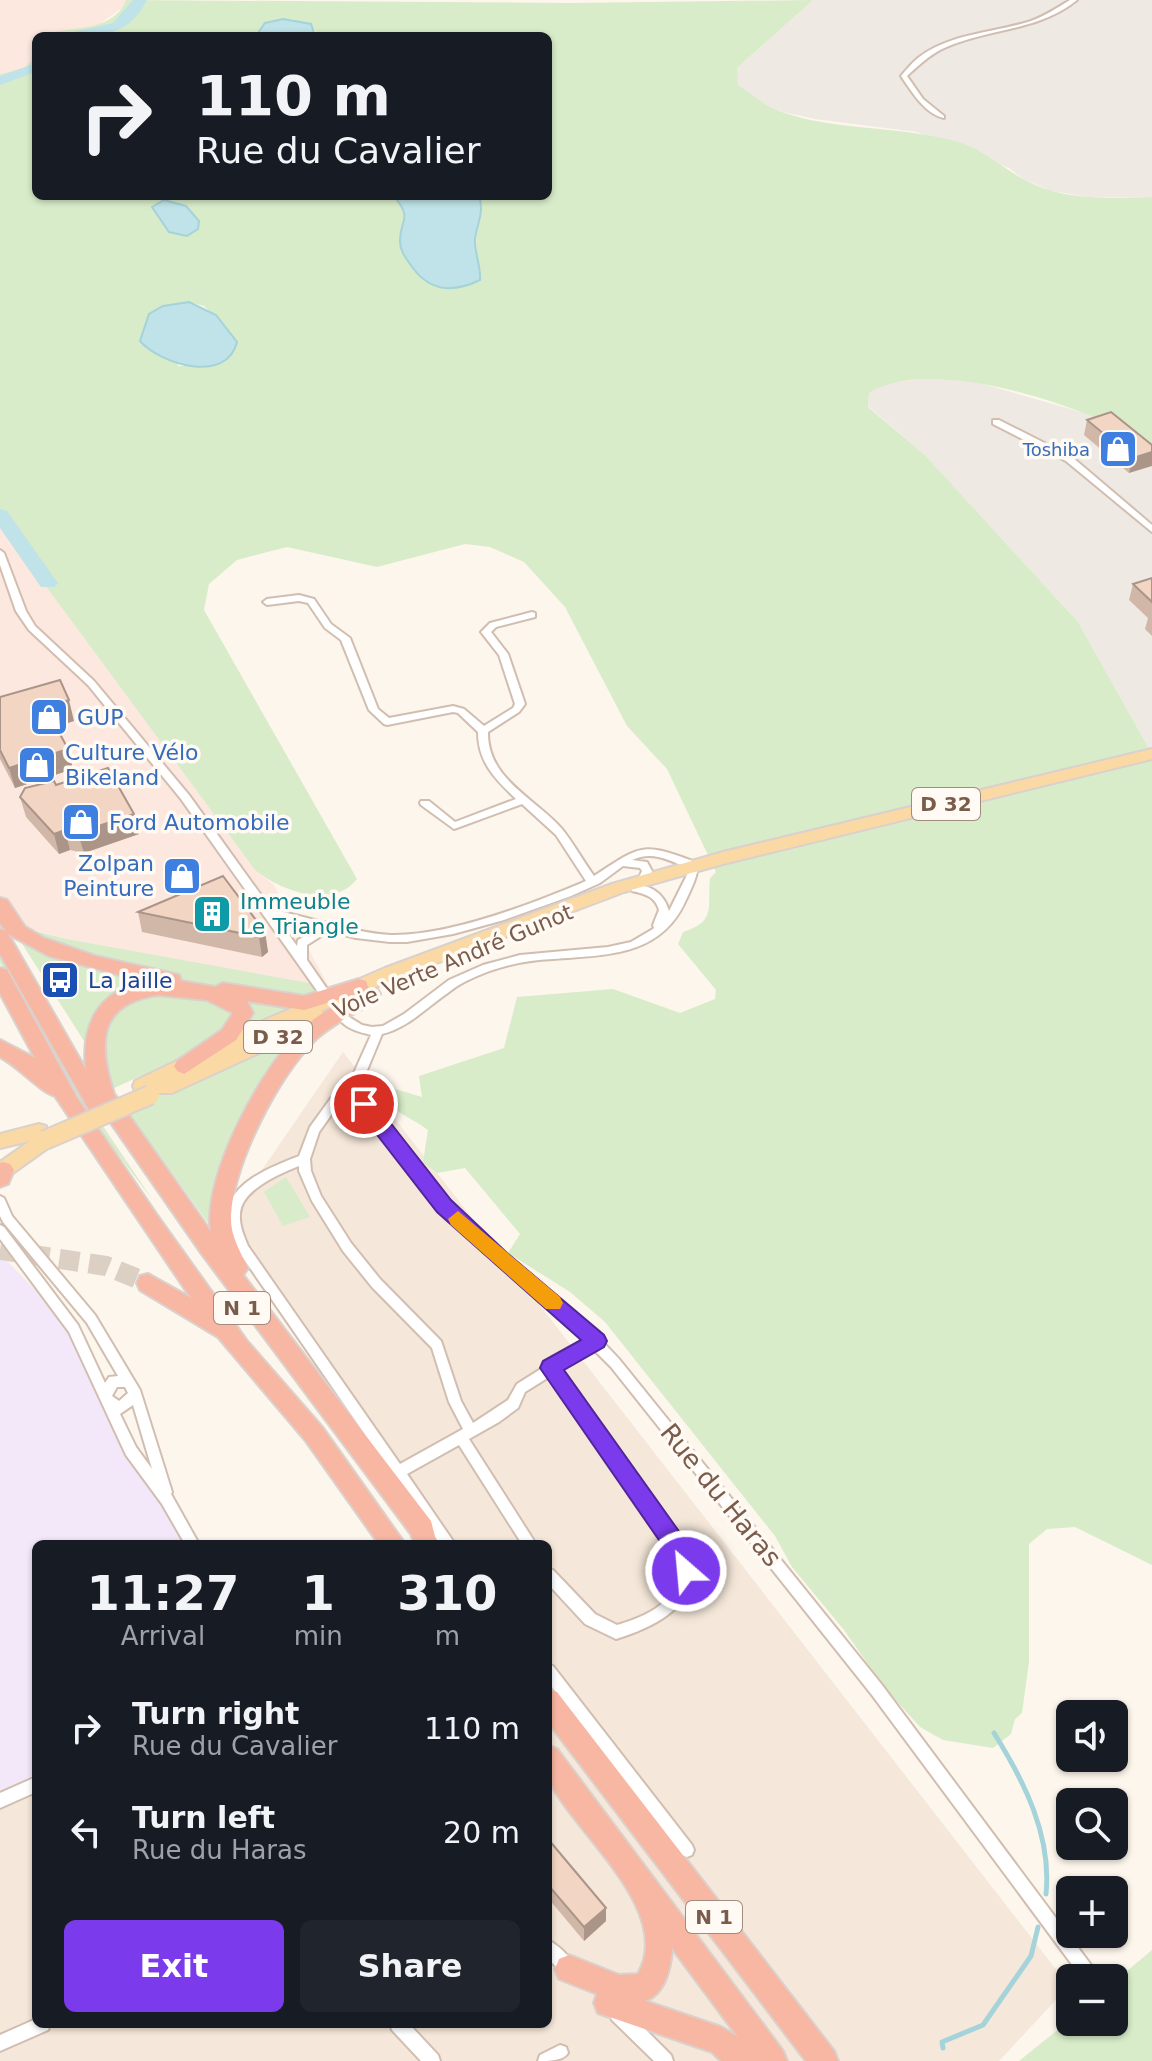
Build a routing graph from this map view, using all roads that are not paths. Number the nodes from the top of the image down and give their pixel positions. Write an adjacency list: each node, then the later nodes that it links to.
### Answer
1 (1074, 0): 2 (street)
2 (942, 117)
3 (996, 422): 4 (street)
4 (1152, 529)
5 (0, 553): 17 (street)
6 (267, 602): 8 (street)
7 (532, 615): 8 (street)
8 (483, 731): 10 (street)
9 (1152, 754): 13 (main road, Voie Verte André Gunot / D 32)
10 (522, 800): 11 (street); 15 (street)
11 (425, 803)
12 (622, 863): 13 (street); 14 (street); 15 (street)
13 (694, 868): 14 (main road, Voie Verte André Gunot / D 32); 19 (street)
14 (640, 884): 15 (main road, Voie Verte André Gunot / D 32); 19 (street)
15 (599, 891): 18 (street); 24 (main road, Voie Verte André Gunot / D 32)
16 (0, 905): 24 (highway)
17 (270, 913): 18 (street); 21 (street)
18 (331, 925): 21 (street)
19 (654, 933): 26 (street)
20 (0, 936): 51 (highway, N 1)
21 (302, 961): 23 (street)
22 (0, 975): 31 (highway, N 1)
23 (322, 989)
24 (365, 990): 28 (main road, Voie Verte André Gunot / D 32); 29 (main road, Voie Verte André Gunot / D 32); 39 (highway)
25 (345, 1020): 26 (street)
26 (377, 1033): 30 (street)
27 (0, 1048): 31 (highway)
28 (184, 1066): 29 (main road, Voie Verte André Gunot / D 32); 39 (highway)
29 (146, 1091): 32 (main road, Voie Verte André Gunot / D 32, bridge)
30 (357, 1091): 34 (street); 41 (street, Rue du Haras)
31 (70, 1104): 40 (highway, N 1)
32 (42, 1135): 33 (main road, Voie Verte André Gunot / D 32); 35 (main road, Voie Verte André Gunot / D 32)
33 (0, 1141)
34 (304, 1159): 45 (street); 46 (street)
35 (2, 1174)
36 (0, 1201): 43 (street)
37 (0, 1230): 44 (street)
38 (148, 1283): 40 (highway)
39 (274, 1330): 50 (highway)
40 (227, 1333): 49 (highway, N 1)
41 (597, 1341): 42 (street); 63 (street, Rue du Haras)
42 (550, 1368): 45 (street); 54 (street)
43 (132, 1388): 44 (street); 44 (street); 47 (street)
44 (106, 1399): 47 (street)
45 (466, 1434): 46 (street); 53 (street)
46 (397, 1473): 52 (street)
47 (167, 1500): 48 (street)
48 (190, 1540)
49 (390, 1540)
50 (431, 1540)
51 (432, 1540)
52 (432, 1540)
53 (527, 1540)
54 (552, 1578)
55 (552, 1676): 60 (street)
56 (552, 1706): 73 (highway, N 1)
57 (552, 1763): 61 (highway, N 1)
58 (32, 1786): 59 (street)
59 (0, 1801)
60 (687, 1850)
61 (619, 1855): 64 (highway); 72 (highway, N 1)
62 (552, 1952): 64 (street)
63 (1082, 1964)
64 (569, 1969): 65 (street)
65 (608, 2003): 70 (street); 71 (highway)
66 (33, 2028): 68 (street)
67 (402, 2028): 69 (street)
68 (0, 2043)
69 (432, 2061)
70 (665, 2061)
71 (742, 2061)
72 (773, 2061)
73 (824, 2061)

